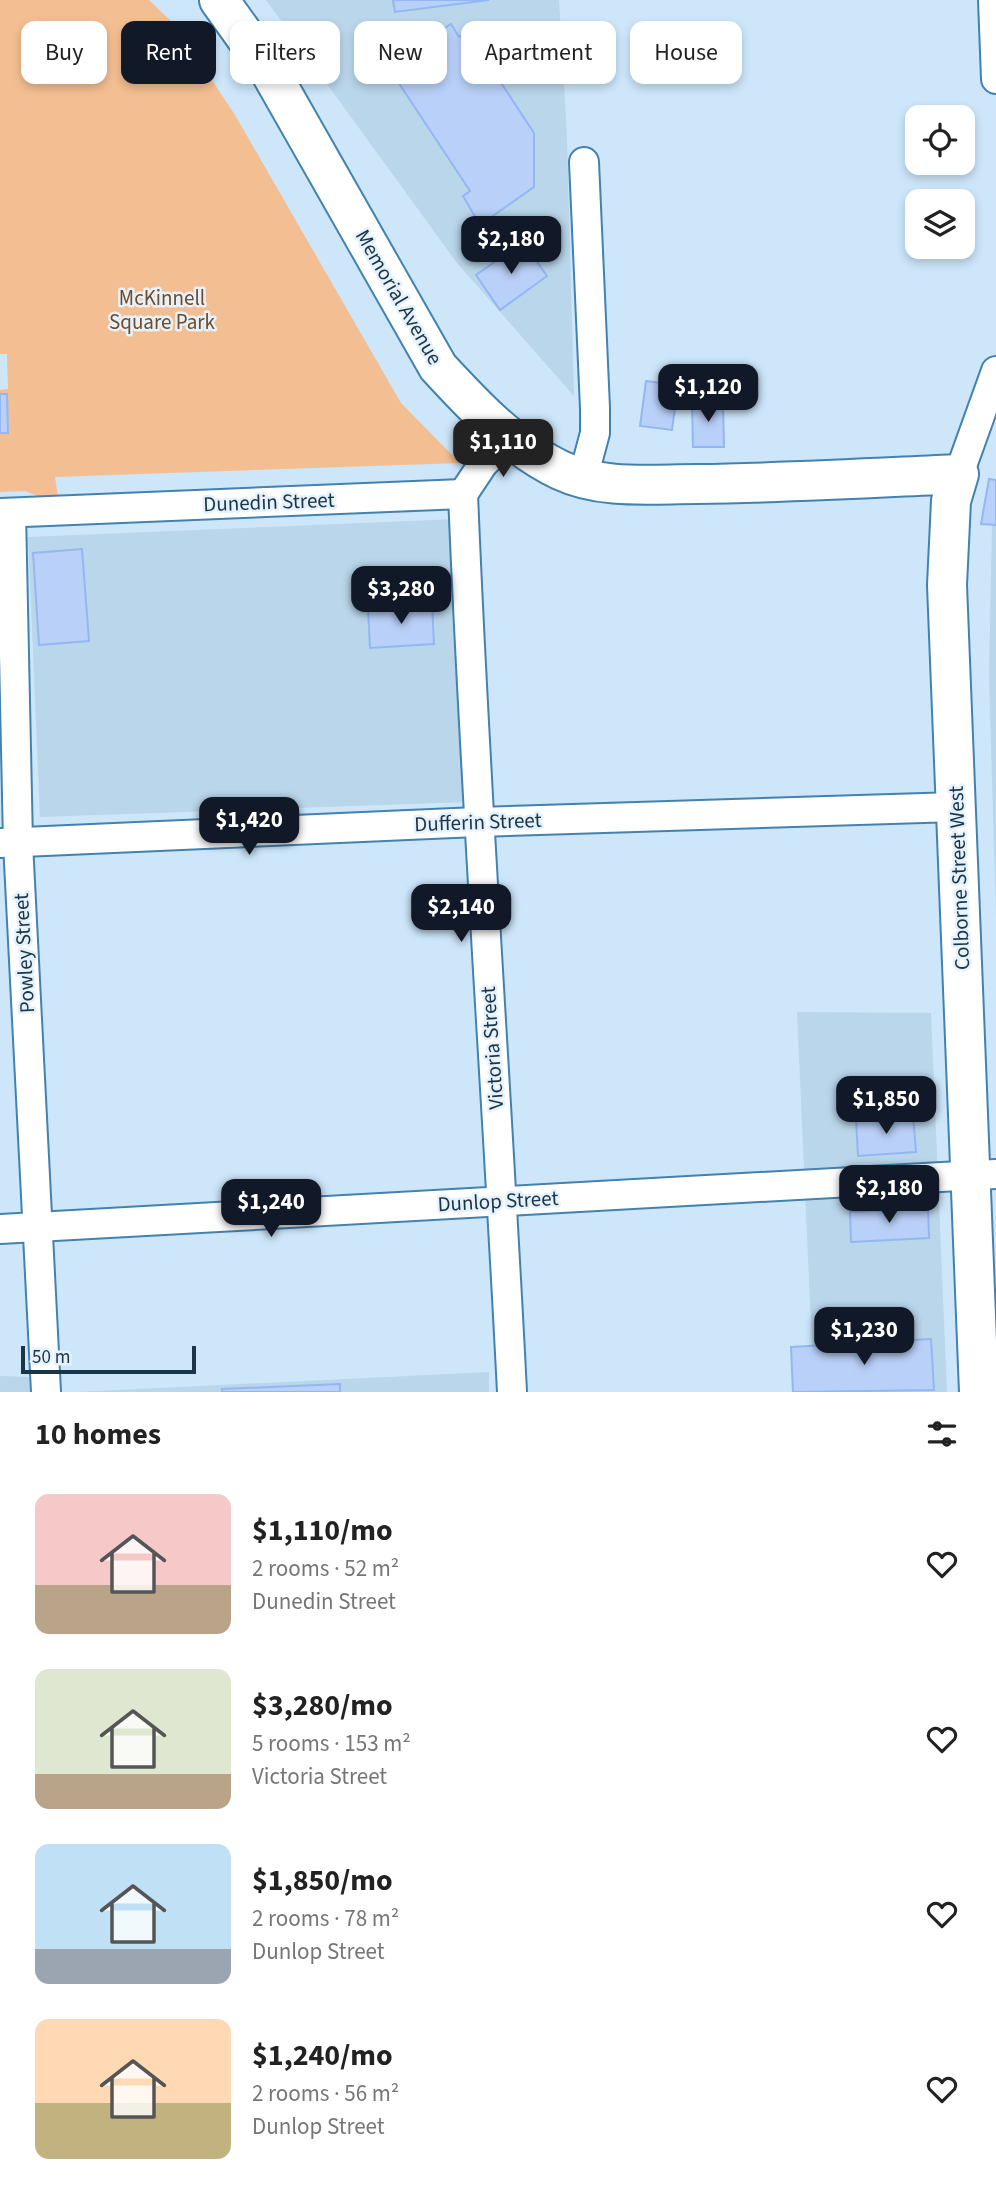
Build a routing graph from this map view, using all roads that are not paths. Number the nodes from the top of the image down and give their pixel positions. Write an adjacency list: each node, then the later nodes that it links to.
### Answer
1 (219, 0): 6 (main road, Memorial Avenue)
2 (993, 0): 3 (street)
3 (996, 79)
4 (584, 162): 8 (street)
5 (996, 372): 7 (street, Colborne Street West)
6 (510, 437): 8 (main road, Memorial Avenue); 9 (street)
7 (959, 474): 8 (main road, Memorial Avenue); 11 (main road, Colborne Street West)
8 (583, 478)
9 (463, 494): 10 (street, Dunedin Street); 12 (street, Victoria Street)
10 (6, 513): 13 (street, Powley Street)
11 (956, 807): 12 (street, Dufferin Street); 14 (main road, Colborne Street West)
12 (477, 822): 13 (street, Dufferin Street); 15 (street, Victoria Street)
13 (9, 843): 16 (street, Powley Street)
14 (983, 1175): 15 (street, Dunlop Street); 20 (main road, Colborne Street West)
15 (502, 1201): 16 (street, Dunlop Street); 19 (street, Victoria Street)
16 (36, 1228): 17 (street, Dunlop Street); 18 (street, Powley Street)
17 (0, 1229)
18 (46, 1392)
19 (512, 1392)
20 (979, 1392)

